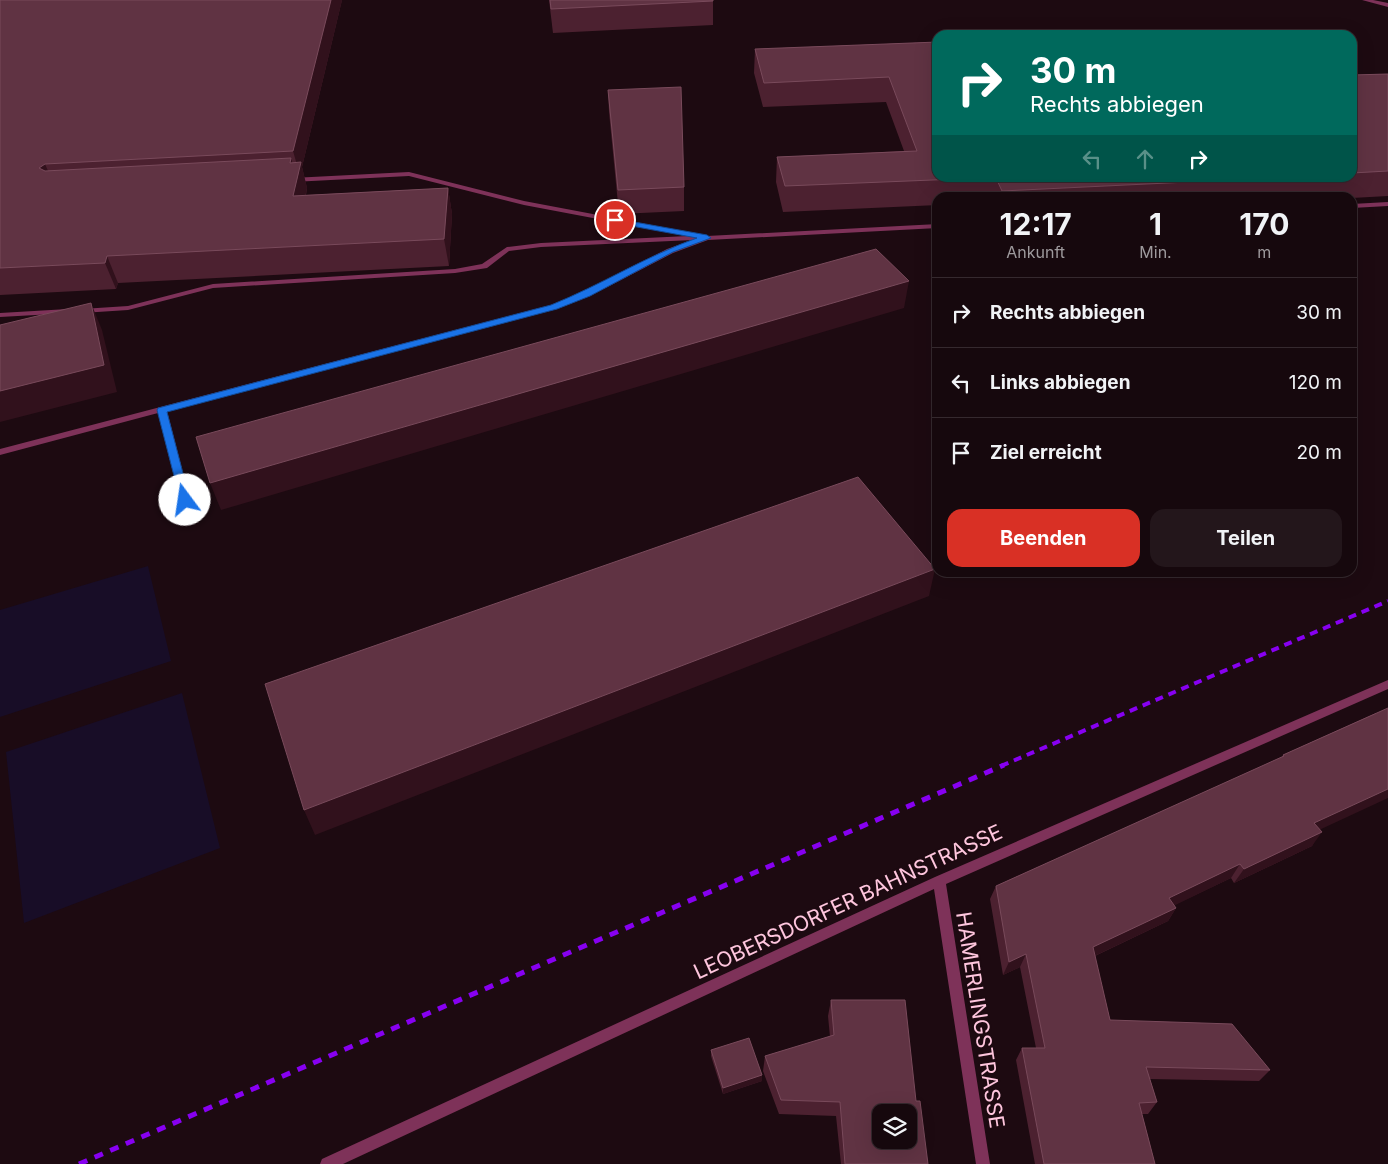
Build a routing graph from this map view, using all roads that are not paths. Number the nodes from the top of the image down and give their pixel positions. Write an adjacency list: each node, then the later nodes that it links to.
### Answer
1 (1365, 0): 2 (street)
2 (1388, 5)
3 (282, 181): 7 (street)
4 (1388, 204): 5 (street)
5 (1357, 206)
6 (932, 226): 7 (street)
7 (707, 238): 8 (street); 9 (street)
8 (0, 315)
9 (162, 410): 10 (street); 11 (street)
10 (0, 452)
11 (185, 500)
12 (1388, 684): 13 (street, LEOBERSDORFER BAHNSTRASSE)
13 (939, 881): 14 (street, LEOBERSDORFER BAHNSTRASSE); 15 (street, HAMERLINGSTRASSE)
14 (327, 1164)
15 (982, 1164)

